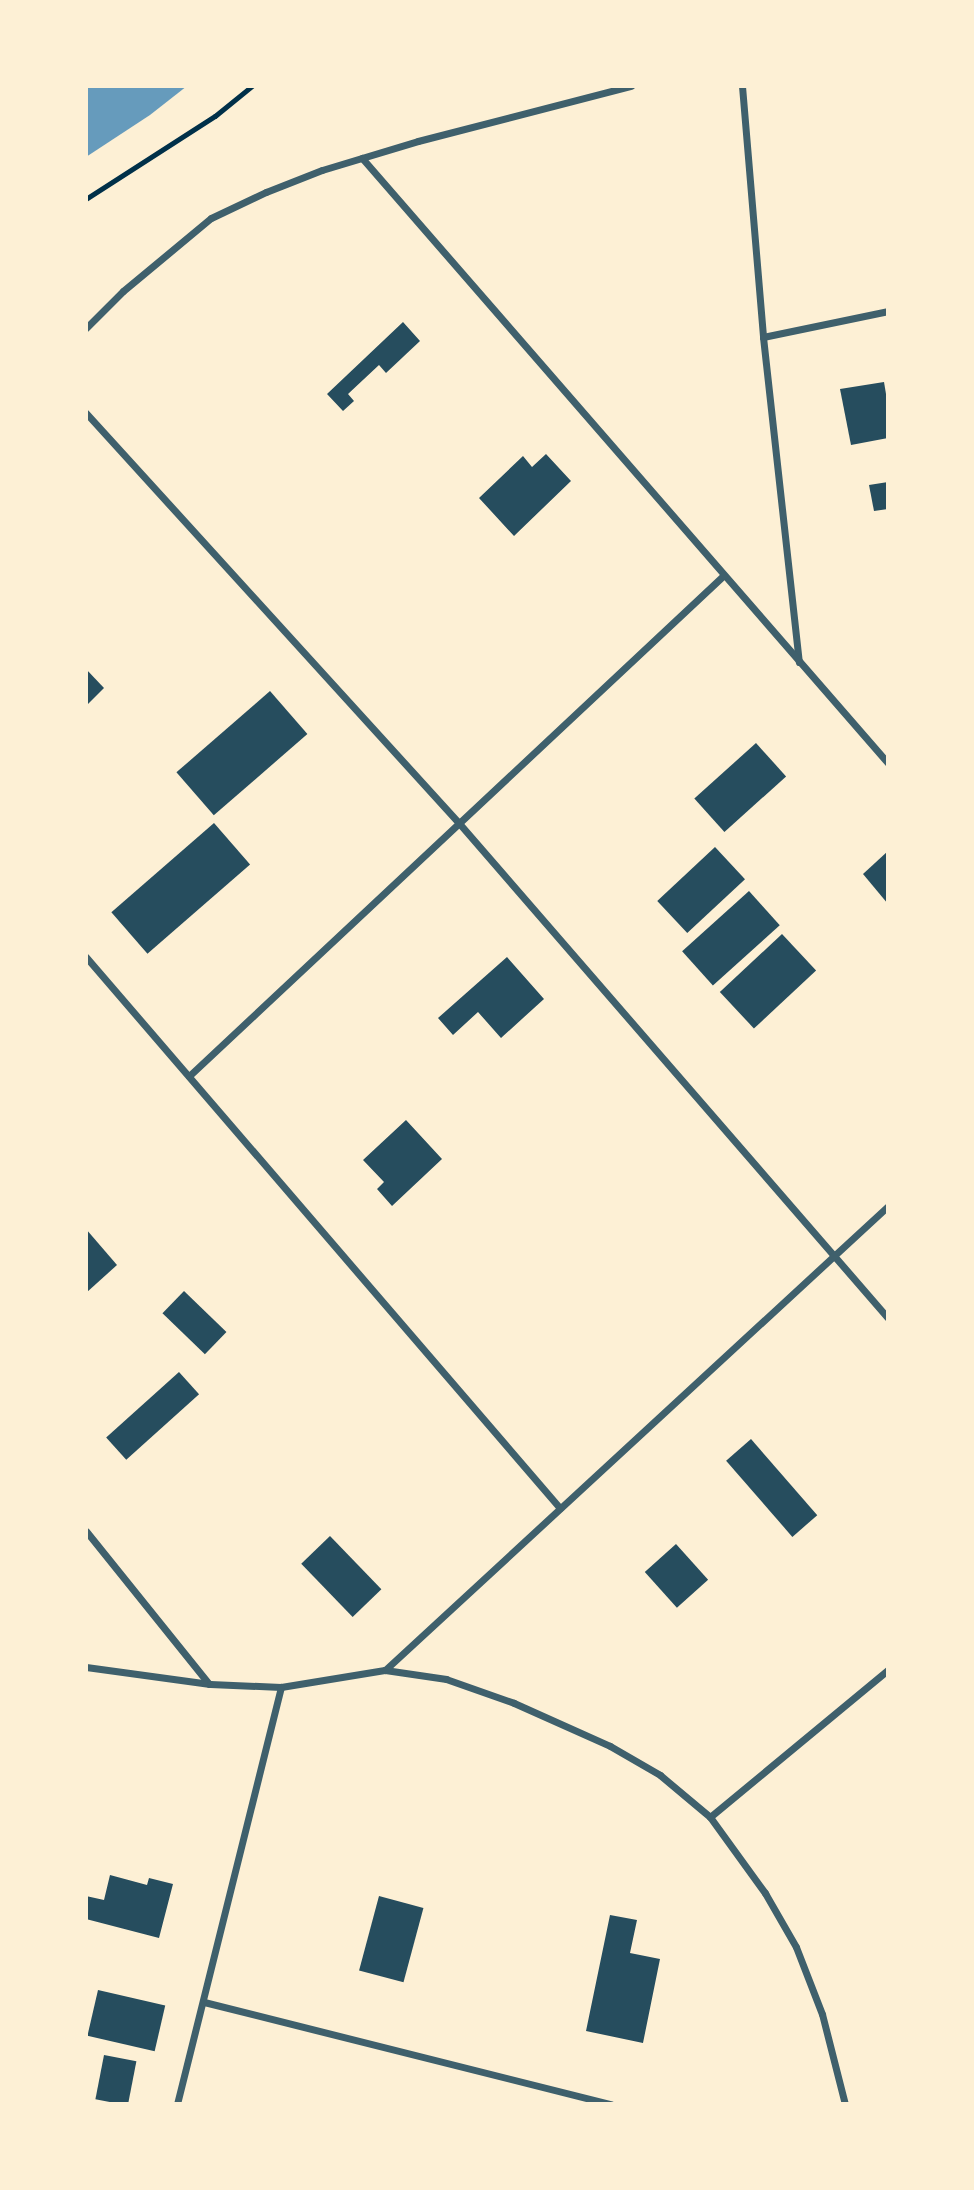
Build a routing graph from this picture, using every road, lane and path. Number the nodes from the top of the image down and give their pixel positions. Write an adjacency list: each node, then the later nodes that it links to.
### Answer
1 (252, 86): 5 (path)
2 (631, 86): 4 (street)
3 (742, 86): 8 (street)
4 (362, 158): 7 (street); 10 (street)
5 (86, 199)
6 (888, 311): 8 (street)
7 (86, 328)
8 (763, 337): 11 (street)
9 (86, 413): 13 (street)
10 (723, 576): 11 (street); 13 (street)
11 (799, 662): 12 (street)
12 (888, 763)
13 (458, 822): 15 (street); 17 (street)
14 (86, 957): 15 (street)
15 (189, 1076): 19 (street)
16 (888, 1206): 17 (street)
17 (834, 1259): 18 (street); 19 (street)
18 (888, 1318)
19 (560, 1508): 22 (street)
20 (86, 1531): 24 (street)
21 (86, 1667): 24 (street)
22 (385, 1670): 25 (street); 26 (street)
23 (888, 1670): 26 (street)
24 (210, 1684): 25 (street)
25 (281, 1687): 27 (street)
26 (710, 1817): 30 (street)
27 (204, 2002): 28 (street); 29 (street)
28 (177, 2104)
29 (611, 2104)
30 (845, 2104)

